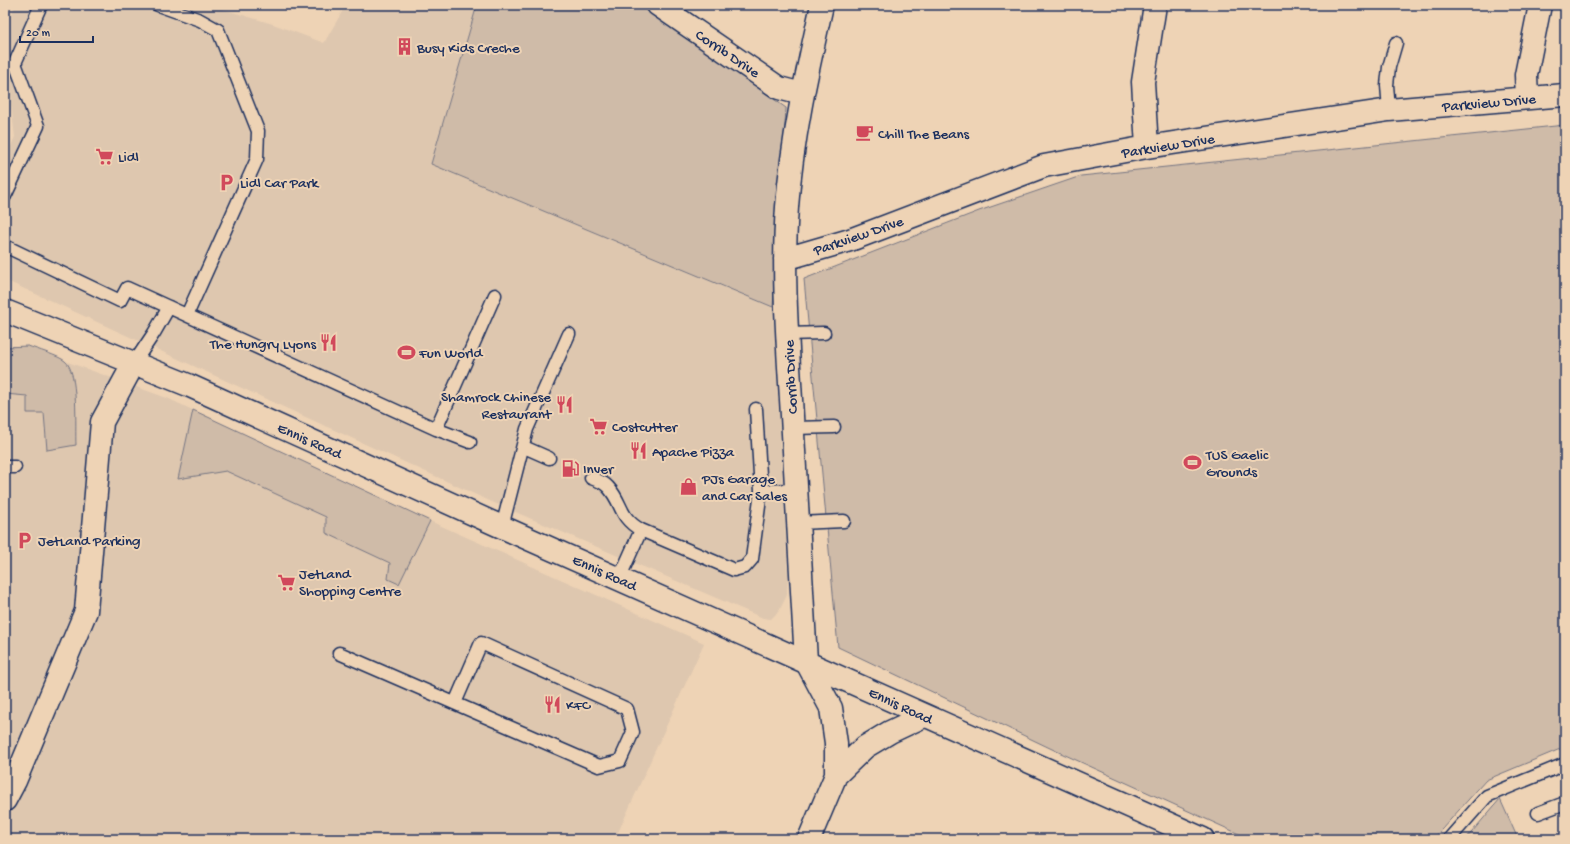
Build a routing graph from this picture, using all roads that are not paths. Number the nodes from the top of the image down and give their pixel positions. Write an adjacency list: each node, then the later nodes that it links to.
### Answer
1 (41, 5): 13 (lane)
2 (158, 5): 19 (lane)
3 (658, 5): 8 (street, Corrib Drive)
4 (822, 5): 8 (street, Corrib Drive)
5 (1155, 5): 12 (street)
6 (1540, 5): 10 (street)
7 (1396, 43): 11 (lane)
8 (802, 94): 15 (street, Corrib Drive)
9 (1565, 95): 10 (street, Parkview Drive)
10 (1527, 98): 11 (street, Parkview Drive)
11 (1389, 110): 12 (street, Parkview Drive)
12 (1147, 147): 15 (street, Parkview Drive)
13 (5, 196)
14 (5, 246): 17 (lane)
15 (785, 259): 22 (street, Corrib Drive)
16 (495, 295): 27 (lane)
17 (169, 307): 19 (lane); 23 (lane)
18 (5, 311): 23 (street, Ennis Road)
19 (187, 315): 27 (lane)
20 (824, 333): 22 (lane)
21 (569, 334): 29 (lane)
22 (787, 334): 26 (street, Corrib Drive)
23 (134, 363): 36 (street, Ennis Road); 45 (street)
24 (756, 409): 33 (lane)
25 (834, 427): 26 (lane)
26 (793, 428): 32 (street, Corrib Drive)
27 (436, 429): 28 (lane)
28 (470, 442)
29 (524, 447): 30 (lane); 36 (lane)
30 (549, 458)
31 (591, 478): 37 (lane)
32 (796, 490): 33 (lane); 35 (street, Corrib Drive)
33 (761, 491): 37 (lane)
34 (844, 521): 35 (lane)
35 (798, 523): 40 (street, Corrib Drive)
36 (502, 527): 38 (street, Ennis Road)
37 (641, 530): 38 (lane)
38 (619, 579): 40 (street, Ennis Road)
39 (339, 653): 41 (lane)
40 (806, 661): 42 (street, Ennis Road); 44 (street)
41 (455, 703): 41 (lane)
42 (924, 716): 44 (street); 49 (street, Ennis Road)
43 (1565, 764): 50 (lane)
44 (836, 775): 48 (street)
45 (5, 800)
46 (1565, 803): 47 (lane)
47 (1538, 813)
48 (809, 839)
49 (1203, 839)
50 (1449, 839)

